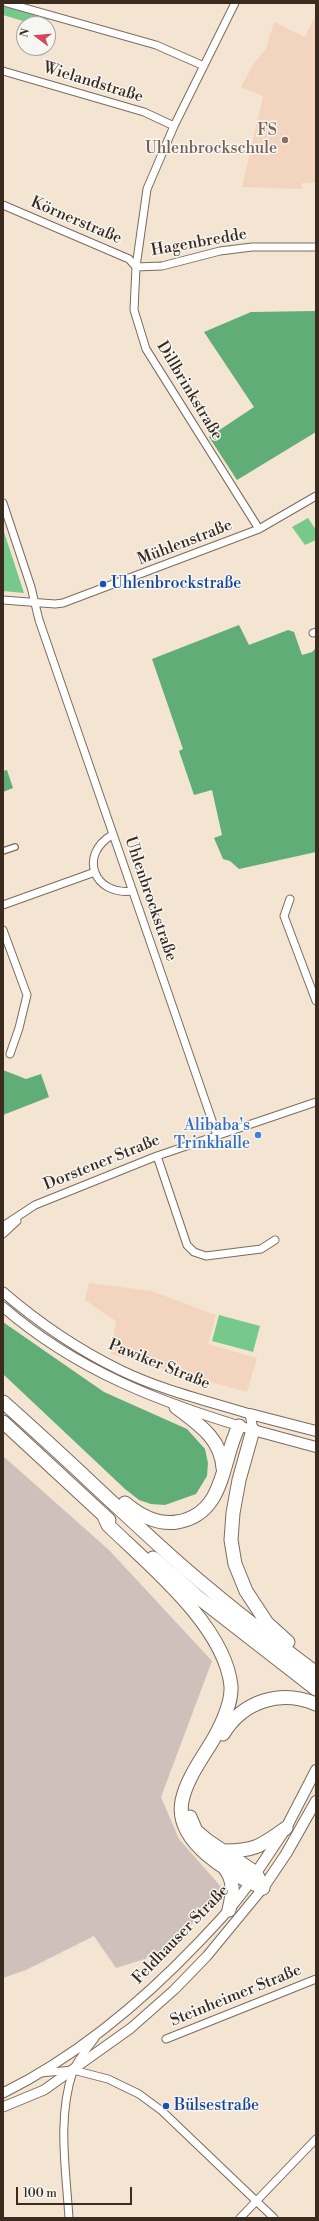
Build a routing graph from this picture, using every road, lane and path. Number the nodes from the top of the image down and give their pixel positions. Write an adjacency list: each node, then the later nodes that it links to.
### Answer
1 (8, 3): 5 (street)
2 (236, 3): 4 (street, Dillbrinkstraße)
3 (240, 3): 4 (street, Dillbrinkstraße)
4 (232, 10): 5 (street, Dillbrinkstraße)
5 (204, 66): 7 (street, Dillbrinkstraße)
6 (3, 71): 7 (street, Wielandstraße)
7 (174, 126): 10 (street, Dillbrinkstraße)
8 (3, 204): 10 (street, Körnerstraße)
9 (316, 248): 10 (street, Hagenbredde)
10 (136, 267): 13 (street, Dillbrinkstraße)
11 (316, 496): 13 (street, Mühlenstraße)
12 (3, 503): 15 (street, Uhlenbrockstraße)
13 (259, 529): 15 (street, Mühlenstraße)
14 (3, 600): 15 (street, Mühlenstraße)
15 (35, 604): 16 (street, Uhlenbrockstraße)
16 (112, 835): 19 (street); 20 (street, Uhlenbrockstraße)
17 (15, 847): 18 (street)
18 (3, 851)
19 (95, 872): 20 (street); 22 (street)
20 (132, 891): 28 (street, Uhlenbrockstraße)
21 (290, 899): 24 (street)
22 (3, 905)
23 (3, 930): 26 (street)
24 (313, 983): 25 (street)
25 (316, 1001)
26 (10, 1054)
27 (316, 1102): 28 (street, Dorstener Straße)
28 (217, 1135): 29 (street, Dorstener Straße)
29 (157, 1156): 30 (street, Dorstener Straße); 33 (street)
30 (35, 1205): 31 (street, Dorstener Straße); 32 (street, Dorstener Straße)
31 (3, 1226)
32 (3, 1234)
33 (275, 1240)
34 (3, 1292): 38 (street, Pawiker Straße)
35 (3, 1307): 37 (street, Pawiker Straße)
36 (3, 1402): 44 (highway)
37 (176, 1407): 40 (street, Pawiker Straße); 45 (highway)
38 (250, 1414): 40 (street); 41 (street); 42 (main road, Pawiker Straße)
39 (3, 1422): 46 (highway)
40 (239, 1426): 41 (street, Pawiker Straße); 45 (highway)
41 (253, 1430): 43 (main road, Pawiker Straße); 47 (highway)
42 (316, 1431)
43 (316, 1447)
44 (62, 1454): 45 (highway); 48 (highway)
45 (223, 1475)
46 (103, 1514): 49 (highway); 55 (highway)
47 (316, 1667)
48 (316, 1672)
49 (316, 1689)
50 (316, 1704): 54 (highway)
51 (316, 1770): 53 (main road, Feldhauser Straße)
52 (316, 1801): 57 (main road, Feldhauser Straße)
53 (286, 1828): 54 (highway); 56 (main road, Feldhauser Straße)
54 (224, 1851): 56 (highway)
55 (223, 1865): 56 (highway); 58 (highway)
56 (253, 1878): 57 (highway); 58 (street, Feldhauser Straße)
57 (262, 1888): 62 (street, Feldhauser Straße)
58 (229, 1910): 60 (street, Feldhauser Straße)
59 (316, 1979): 61 (street, Steinheimer Straße)
60 (97, 2035): 62 (street); 63 (street, Feldhauser Straße)
61 (166, 2039)
62 (73, 2070): 63 (street); 65 (street, Feldhauser Straße); 67 (street); 68 (street)
63 (38, 2074): 64 (street, Feldhauser Straße)
64 (3, 2093)
65 (3, 2107)
66 (316, 2139): 67 (street)
67 (256, 2200): 69 (street); 70 (street)
68 (69, 2218)
69 (240, 2218)
70 (274, 2218)

